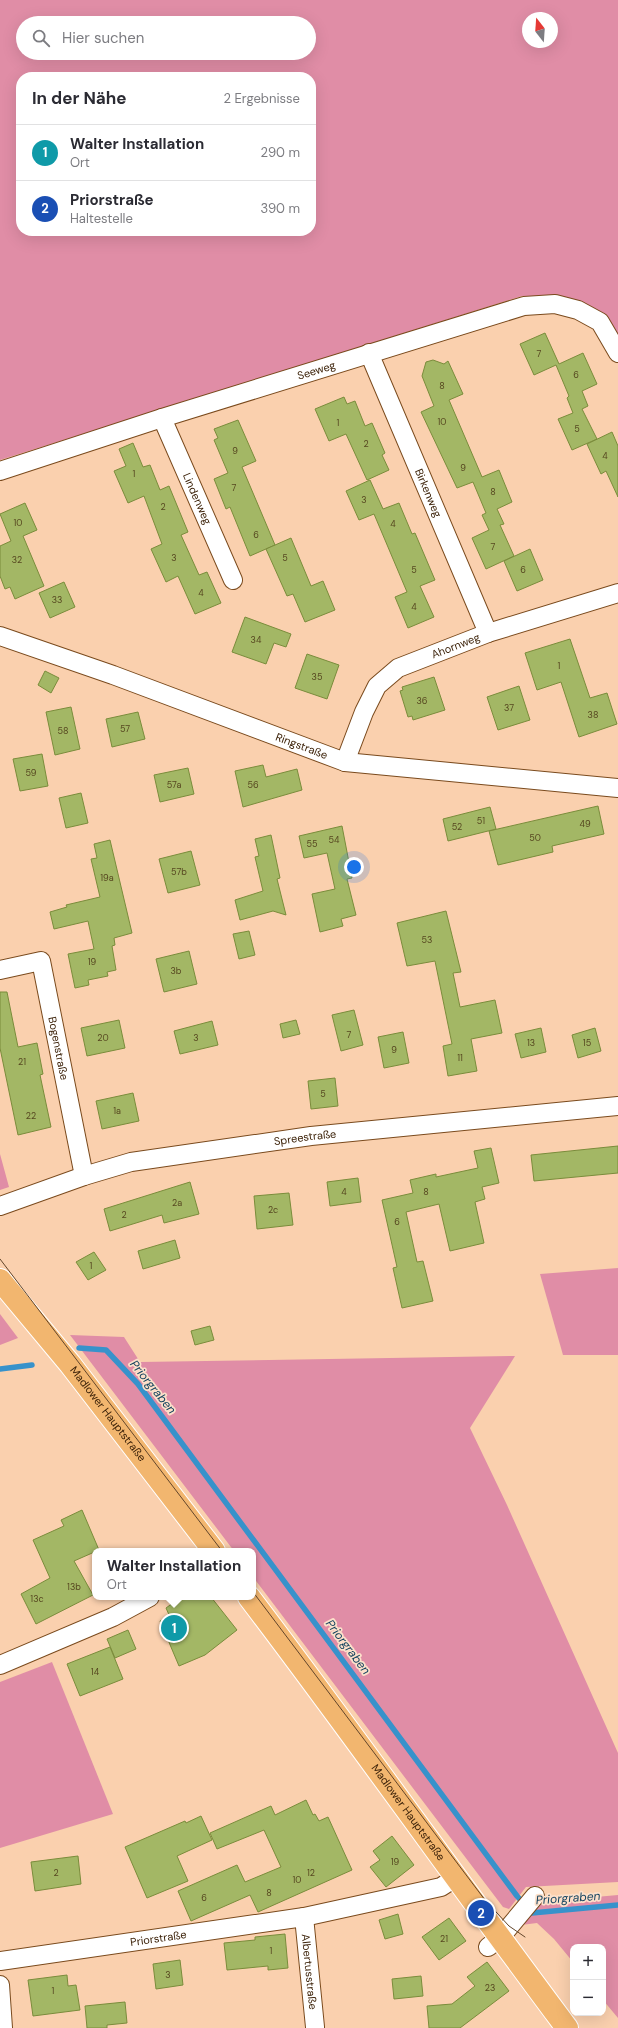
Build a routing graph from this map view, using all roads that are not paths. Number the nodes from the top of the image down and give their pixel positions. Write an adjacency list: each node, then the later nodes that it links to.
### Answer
1 (369, 353): 2 (street, Seeweg); 3 (street, Seeweg); 7 (street, Birkenweg)
2 (618, 353)
3 (162, 418): 4 (street, Seeweg); 5 (street, Lindenweg)
4 (0, 471)
5 (233, 580)
6 (618, 593): 7 (street, Ahornweg)
7 (488, 633): 9 (street, Ahornweg)
8 (0, 636): 9 (street, Ringstraße)
9 (345, 762): 10 (street, Ringstraße)
10 (618, 788)
11 (0, 970): 13 (street, Bogenstraße)
12 (618, 1106): 13 (street, Spreestraße)
13 (84, 1176): 14 (street, Spreestraße)
14 (0, 1206)
15 (0, 1280): 16 (main road, Madlower Hauptstraße)
16 (212, 1548)
17 (144, 1600): 19 (street)
18 (251, 1600): 20 (main road, Madlower Hauptstraße)
19 (0, 1665)
20 (455, 1878): 22 (street, Priorstraße); 23 (main road, Madlower Hauptstraße)
21 (535, 1896): 23 (street)
22 (304, 1917): 24 (street, Priorstraße); 27 (street, Albertusstraße)
23 (494, 1943): 26 (main road, Madlower Hauptstraße)
24 (0, 1961)
25 (0, 1985): 28 (street)
26 (559, 2026)
27 (315, 2027)
28 (3, 2028)

